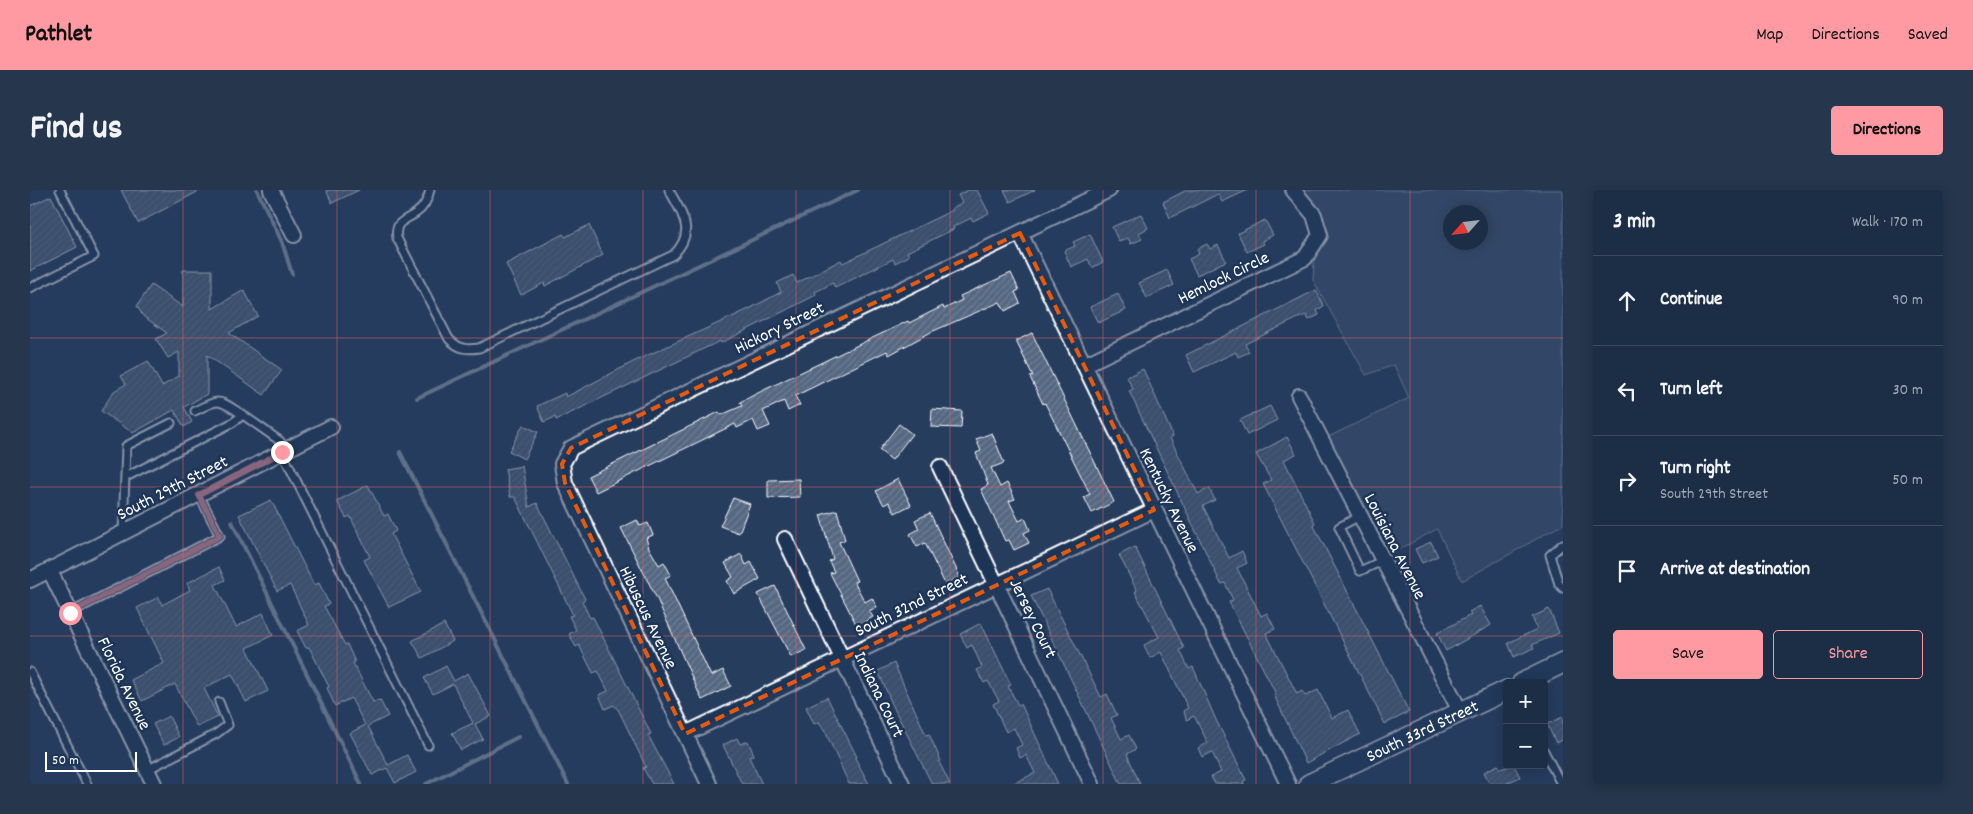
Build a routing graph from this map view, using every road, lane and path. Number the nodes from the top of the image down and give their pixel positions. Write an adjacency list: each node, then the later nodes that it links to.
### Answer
1 (60, 190): 9 (lane)
2 (271, 190): 8 (street)
3 (430, 190): 4 (lane)
4 (669, 190)
5 (1109, 190): 7 (street)
6 (1293, 190): 10 (street, Hemlock Circle)
7 (1020, 233): 10 (street, Kentucky Avenue); 17 (street, Hickory Street)
8 (294, 235)
9 (30, 288)
10 (1084, 364): 21 (street, Kentucky Avenue)
11 (1299, 396): 22 (street, Louisiana Avenue)
12 (194, 411): 13 (lane)
13 (243, 416): 16 (lane); 19 (lane)
14 (171, 422): 19 (lane)
15 (331, 428): 16 (street, South 29th Street)
16 (284, 452): 20 (street, South 29th Street); 40 (lane)
17 (562, 464): 39 (street, Hibuscus Avenue)
18 (940, 468): 29 (street, Jersey Court)
19 (126, 477): 23 (lane)
20 (199, 495): 23 (street, South 29th Street); 31 (lane)
21 (1154, 510): 29 (street, South 32nd Street); 48 (street, Kentucky Avenue)
22 (1360, 516): 26 (street, Louisiana Avenue); 26 (lane)
23 (124, 533): 27 (street, South 29th Street)
24 (785, 539): 32 (street, Indiana Court)
25 (1563, 544): 30 (lane)
26 (1382, 560): 38 (street, Louisiana Avenue)
27 (50, 571): 28 (street, South 29th Street); 31 (street, Florida Avenue)
28 (30, 580)
29 (997, 584): 32 (street, South 32nd Street); 47 (street, Jersey Court)
30 (1563, 588)
31 (70, 613): 42 (street, Florida Avenue)
32 (842, 658): 39 (street, South 32nd Street); 46 (street, Indiana Court)
33 (1563, 663): 35 (street)
34 (30, 672): 43 (lane)
35 (1530, 679)
36 (1503, 692): 38 (street, South 33rd Street)
37 (219, 702): 42 (lane)
38 (1461, 712): 49 (street, South 33rd Street)
39 (685, 734): 45 (street, Hibuscus Avenue)
40 (428, 745)
41 (1548, 759): 50 (lane)
42 (147, 770): 44 (street, Florida Avenue)
43 (87, 784)
44 (154, 784)
45 (709, 784)
46 (902, 784)
47 (1092, 784)
48 (1288, 784)
49 (1309, 784)
50 (1561, 784)

